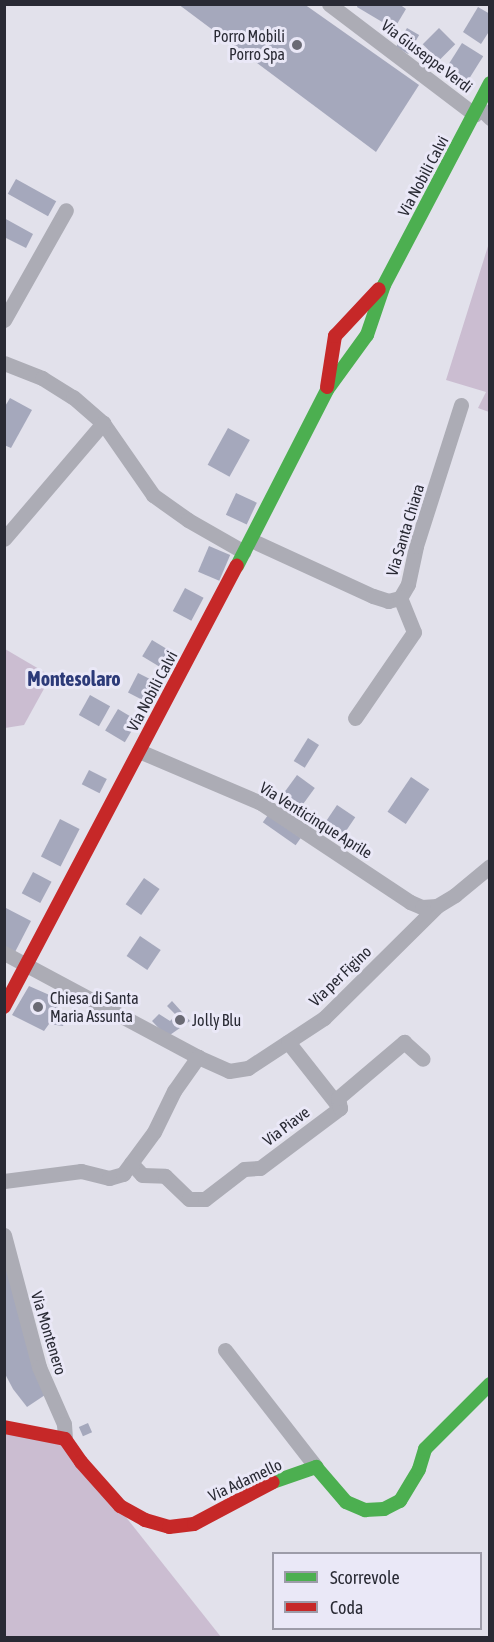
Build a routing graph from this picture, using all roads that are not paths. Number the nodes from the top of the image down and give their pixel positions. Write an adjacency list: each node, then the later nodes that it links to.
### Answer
1 (329, 4): 3 (street, Via Giuseppe Verdi)
2 (489, 83): 3 (main road, Via Nobili Calvi)
3 (481, 113): 5 (main road, Via Nobili Calvi)
4 (66, 210): 6 (street)
5 (384, 285): 8 (main road, Via Nobili Calvi); 8 (main road, Via Nobili Calvi)
6 (4, 320)
7 (4, 363): 10 (street)
8 (327, 390): 12 (main road, Via Nobili Calvi)
9 (461, 405): 13 (street, Via Santa Chiara)
10 (103, 423): 11 (street); 12 (street)
11 (4, 539)
12 (247, 546): 13 (street); 15 (main road, Via Nobili Calvi)
13 (400, 598): 14 (street, Via Santa Chiara)
14 (355, 718)
15 (139, 751): 17 (street, Via Venticinque Aprile); 19 (main road, Via Nobili Calvi)
16 (489, 866): 17 (street, Via per Figino)
17 (437, 906): 21 (street, Via per Figino)
18 (4, 953): 19 (street, Via per Figino)
19 (26, 964): 20 (main road, Via Nobili Calvi); 22 (street, Via per Figino)
20 (4, 1007)
21 (288, 1042): 22 (street, Via per Figino); 24 (street)
22 (198, 1057): 25 (street)
23 (423, 1059): 24 (street, Via Piave)
24 (340, 1108): 25 (street, Via Piave)
25 (127, 1168): 26 (street)
26 (4, 1182)
27 (4, 1235): 31 (street, Via Montenero)
28 (225, 1350): 32 (street)
29 (489, 1384): 32 (main road)
30 (4, 1427): 31 (main road)
31 (65, 1439): 32 (main road, Via Adamello)
32 (316, 1467)

